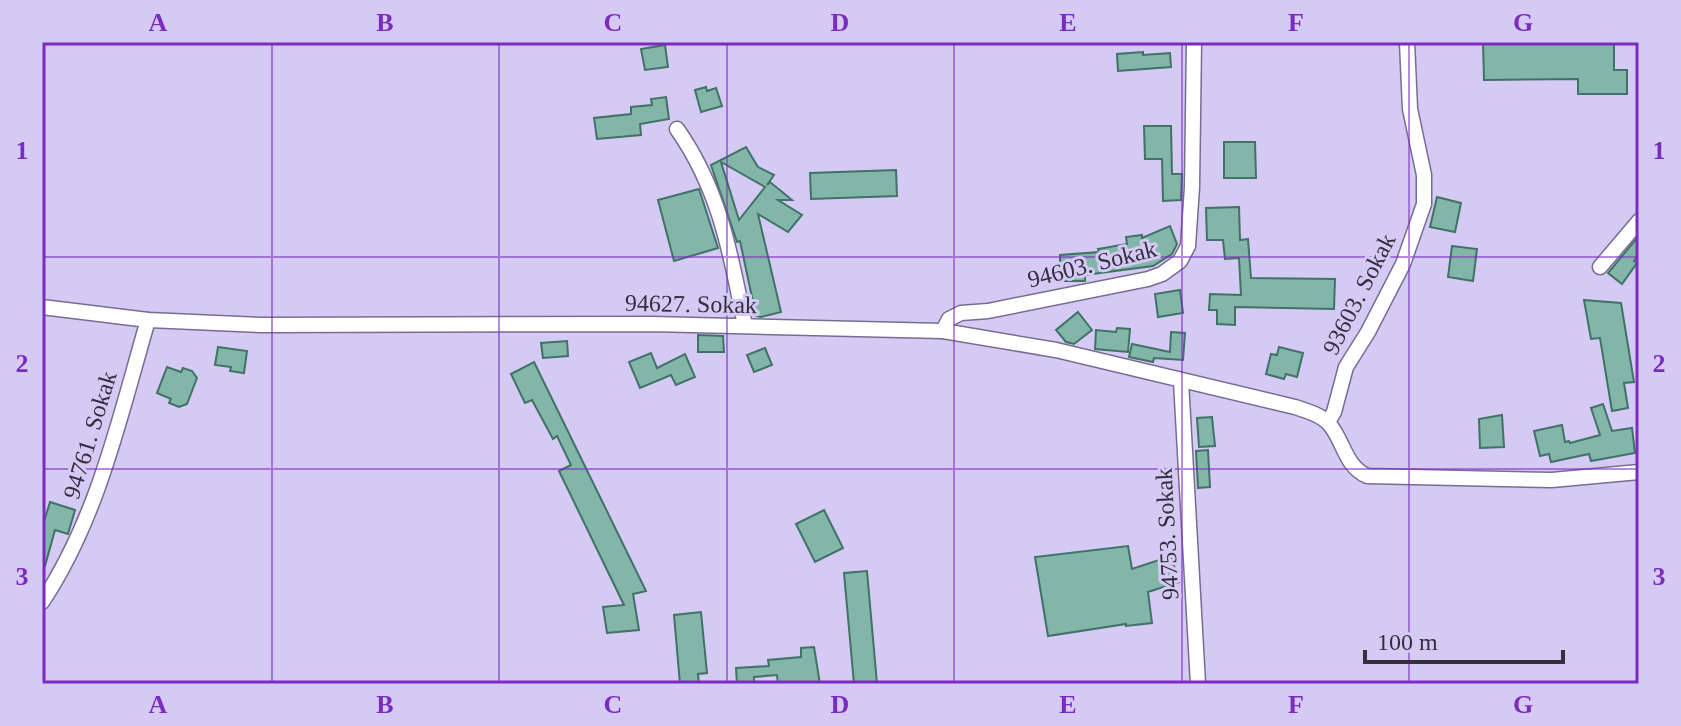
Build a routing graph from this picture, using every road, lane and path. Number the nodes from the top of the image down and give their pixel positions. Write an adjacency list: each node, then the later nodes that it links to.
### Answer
1 (1194, 42): 9 (street, 94603. Sokak)
2 (1407, 42): 11 (street, 93603. Sokak)
3 (677, 129): 8 (street)
4 (1639, 221): 5 (street)
5 (1600, 267)
6 (42, 307): 7 (street, 94627. Sokak)
7 (148, 320): 8 (street, 94627. Sokak); 13 (street, 94761. Sokak)
8 (745, 326): 9 (street, 94627. Sokak)
9 (943, 331): 10 (street, 94627. Sokak)
10 (1181, 381): 11 (street, 94627. Sokak); 14 (street, 94753. Sokak)
11 (1328, 422): 12 (street)
12 (1639, 472)
13 (42, 602)
14 (1198, 684)

